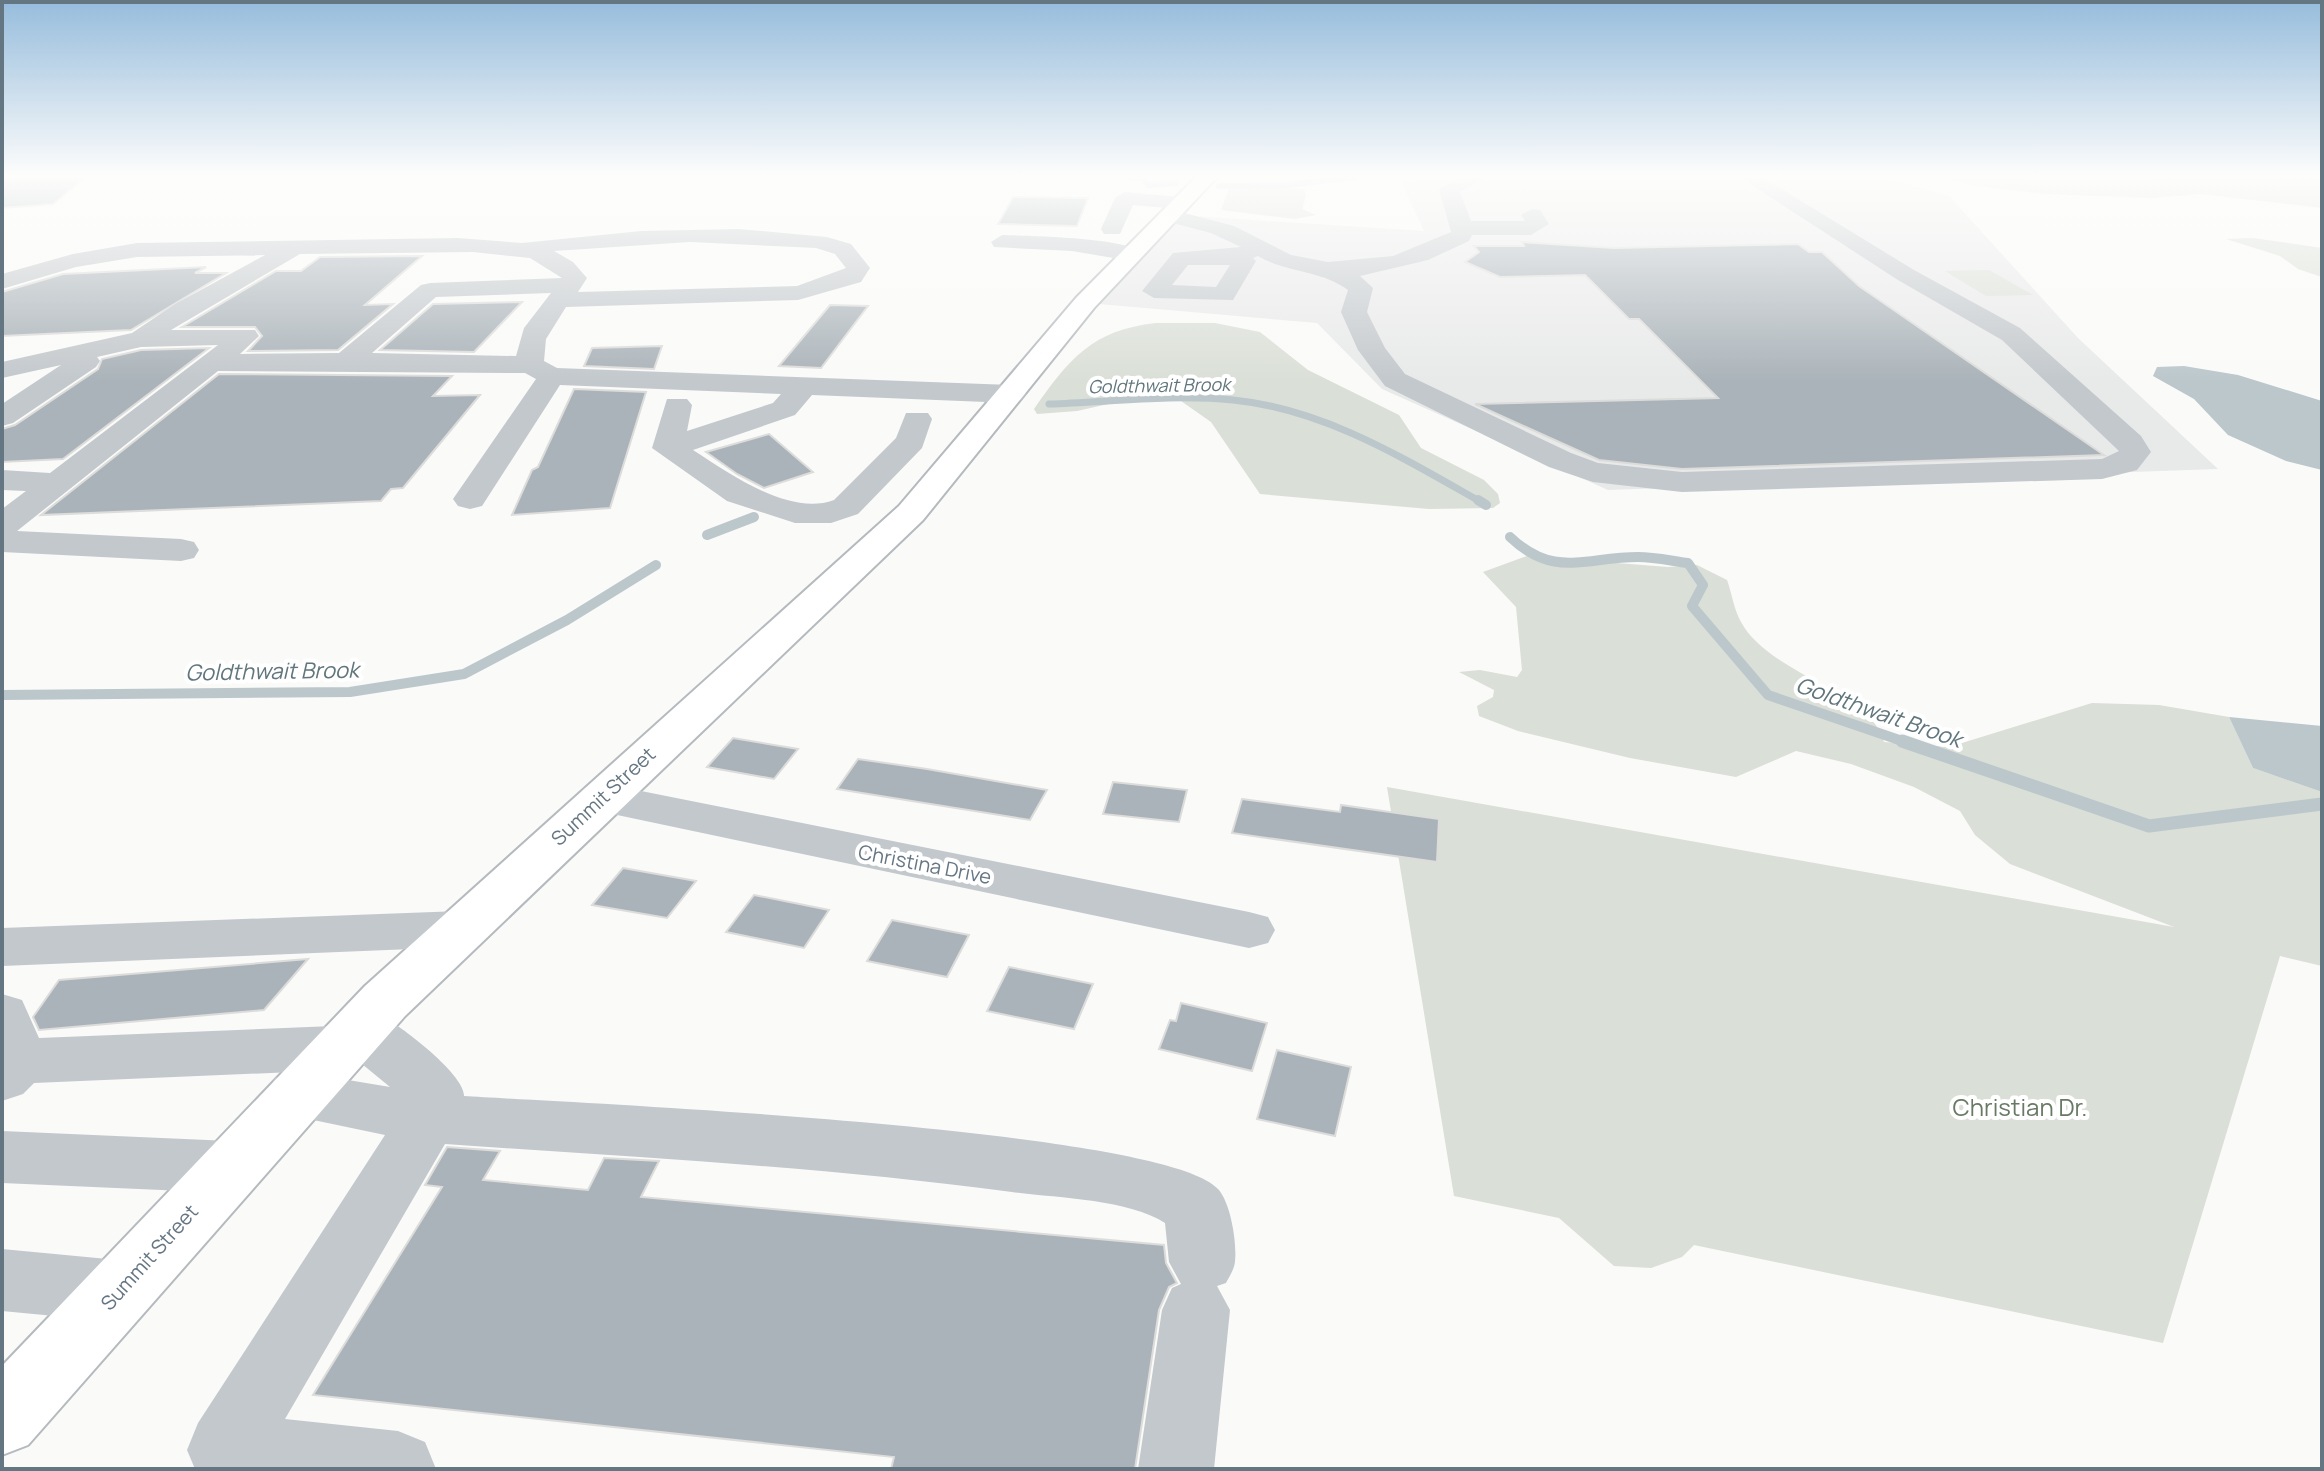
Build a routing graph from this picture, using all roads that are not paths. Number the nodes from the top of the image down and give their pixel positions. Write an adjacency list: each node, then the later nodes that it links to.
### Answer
1 (423, 246): 9 (street)
2 (466, 246): 10 (street)
3 (557, 246): 10 (street)
4 (833, 246): 14 (street)
5 (1133, 246): 22 (main road, Summit Street)
6 (1254, 246): 11 (street); 12 (street)
7 (1441, 246): 12 (street)
8 (1859, 246): 12 (street)
9 (295, 248): 13 (street); 15 (street)
10 (517, 250): 14 (street)
11 (1223, 257)
12 (1336, 269)
13 (2, 282)
14 (566, 292): 17 (street); 20 (street)
15 (141, 339): 16 (street); 18 (street)
16 (104, 348): 19 (street); 25 (street)
17 (346, 361): 18 (street); 20 (street)
18 (213, 363): 30 (street)
19 (2, 370)
20 (540, 380): 23 (street); 24 (street); 31 (street)
21 (937, 392): 22 (street); 23 (street); 26 (street)
22 (1011, 394): 28 (main road, Summit Street)
23 (794, 398): 24 (street); 26 (street); 27 (street)
24 (677, 405): 27 (street)
25 (2, 417)
26 (911, 433): 27 (street); 28 (street)
27 (668, 448)
28 (963, 453): 35 (main road, Summit Street)
29 (2, 480): 30 (street)
30 (57, 483): 32 (street)
31 (470, 499)
32 (2, 526)
33 (2, 541): 34 (street)
34 (181, 550)
35 (601, 798): 36 (main road, Summit Street); 37 (street, Christina Drive)
36 (460, 929): 38 (street); 39 (main road, Summit Street)
37 (1249, 930)
38 (2, 947)
39 (351, 1038): 40 (street); 41 (main road, Summit Street); 42 (street)
40 (8, 1051)
41 (296, 1095): 42 (street); 44 (main road, Summit Street)
42 (428, 1118): 48 (street); 49 (street)
43 (2, 1157): 44 (street)
44 (230, 1167): 46 (main road, Summit Street)
45 (2, 1280): 46 (street)
46 (118, 1291): 47 (main road, Summit Street)
47 (2, 1419)
48 (398, 1469)
49 (1176, 1469)

